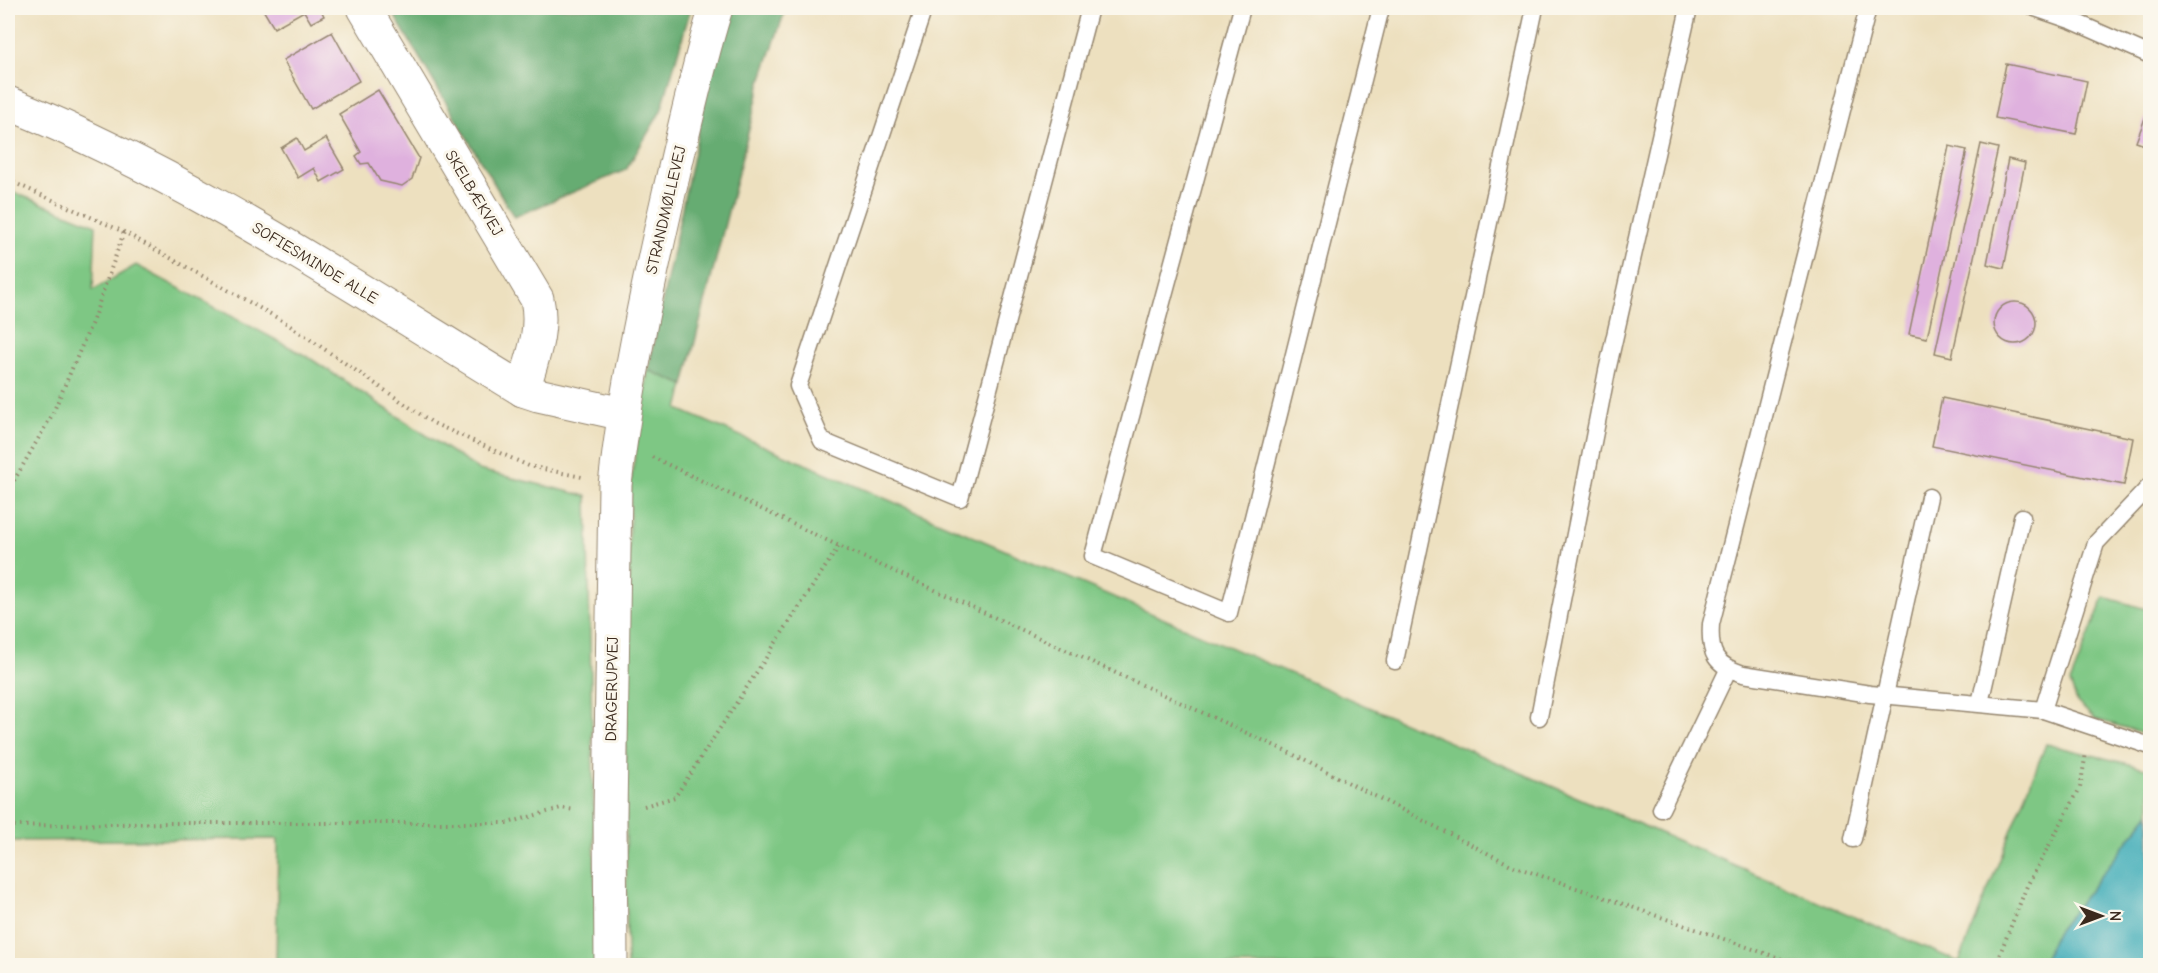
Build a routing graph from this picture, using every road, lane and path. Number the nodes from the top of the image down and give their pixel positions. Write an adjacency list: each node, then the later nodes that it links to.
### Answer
1 (364, 8): 15 (street, SKELBÆKVEJ)
2 (716, 8): 16 (street, STRANDMØLLEVEJ)
3 (924, 8): 4 (lane)
4 (1090, 8)
5 (1242, 8): 6 (lane)
6 (1381, 8)
7 (1535, 8): 23 (lane)
8 (1689, 8): 28 (lane)
9 (1868, 8): 24 (lane)
10 (2035, 8): 11 (lane)
11 (2151, 55)
12 (8, 103): 15 (street, SOFIESMINDE ALLE)
13 (8, 180): 14 (path)
14 (124, 232): 17 (path); 19 (path)
15 (523, 390): 16 (street, SOFIESMINDE ALLE)
16 (623, 414): 17 (street, DRAGERUPVEJ)
17 (616, 471): 22 (path); 31 (street, DRAGERUPVEJ)
18 (2151, 486): 27 (lane)
19 (8, 491)
20 (1929, 497): 25 (lane)
21 (2022, 517): 26 (lane)
22 (839, 546): 31 (path); 35 (path)
23 (1395, 661)
24 (1728, 670): 25 (lane); 30 (lane)
25 (1886, 696): 26 (lane); 33 (lane)
26 (1980, 703): 27 (lane)
27 (2043, 710): 29 (lane); 36 (path)
28 (1539, 717)
29 (2151, 746)
30 (1661, 809)
31 (610, 816): 32 (path); 34 (street, DRAGERUPVEJ)
32 (8, 826)
33 (1853, 839)
34 (611, 966)
35 (1802, 966)
36 (1995, 966)

